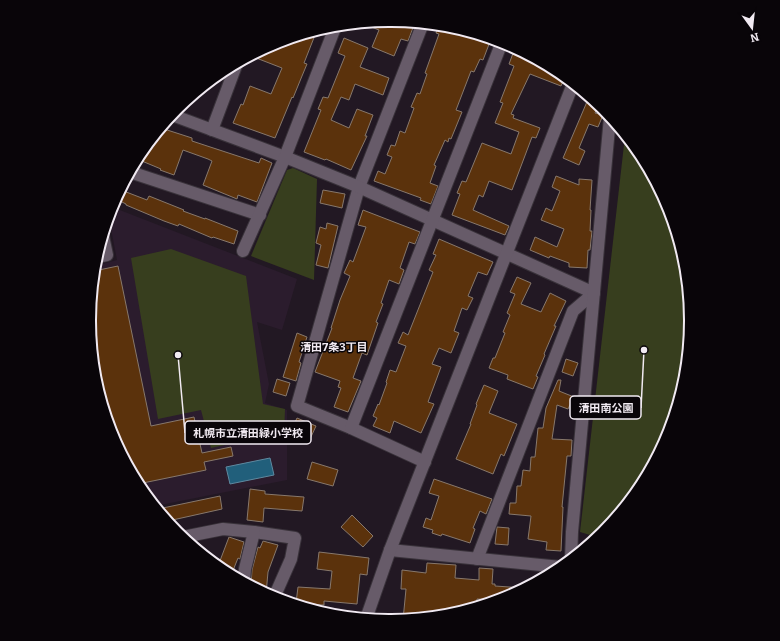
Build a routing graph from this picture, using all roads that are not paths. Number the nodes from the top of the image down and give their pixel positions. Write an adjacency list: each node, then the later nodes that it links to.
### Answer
1 (421, 29): 11 (street)
2 (333, 33): 9 (street)
3 (500, 48): 13 (street)
4 (234, 72): 8 (street)
5 (571, 90): 15 (street)
6 (178, 117): 8 (street)
7 (609, 125): 16 (street)
8 (212, 130): 9 (street)
9 (285, 157): 11 (street); 12 (street)
10 (136, 174): 12 (street)
11 (359, 187): 13 (street); 17 (street)
12 (260, 215): 14 (street)
13 (432, 220): 15 (street); 17 (street)
14 (243, 251)
15 (508, 254): 16 (street); 18 (street)
16 (594, 293): 22 (street); 23 (street)
17 (351, 428): 18 (street)
18 (425, 462): 21 (street)
19 (254, 532): 20 (street); 25 (street); 26 (street)
20 (190, 536)
21 (390, 550): 23 (street); 27 (street)
22 (571, 551)
23 (477, 559): 24 (street)
24 (551, 566)
25 (244, 576)
26 (277, 591)
27 (368, 613)

